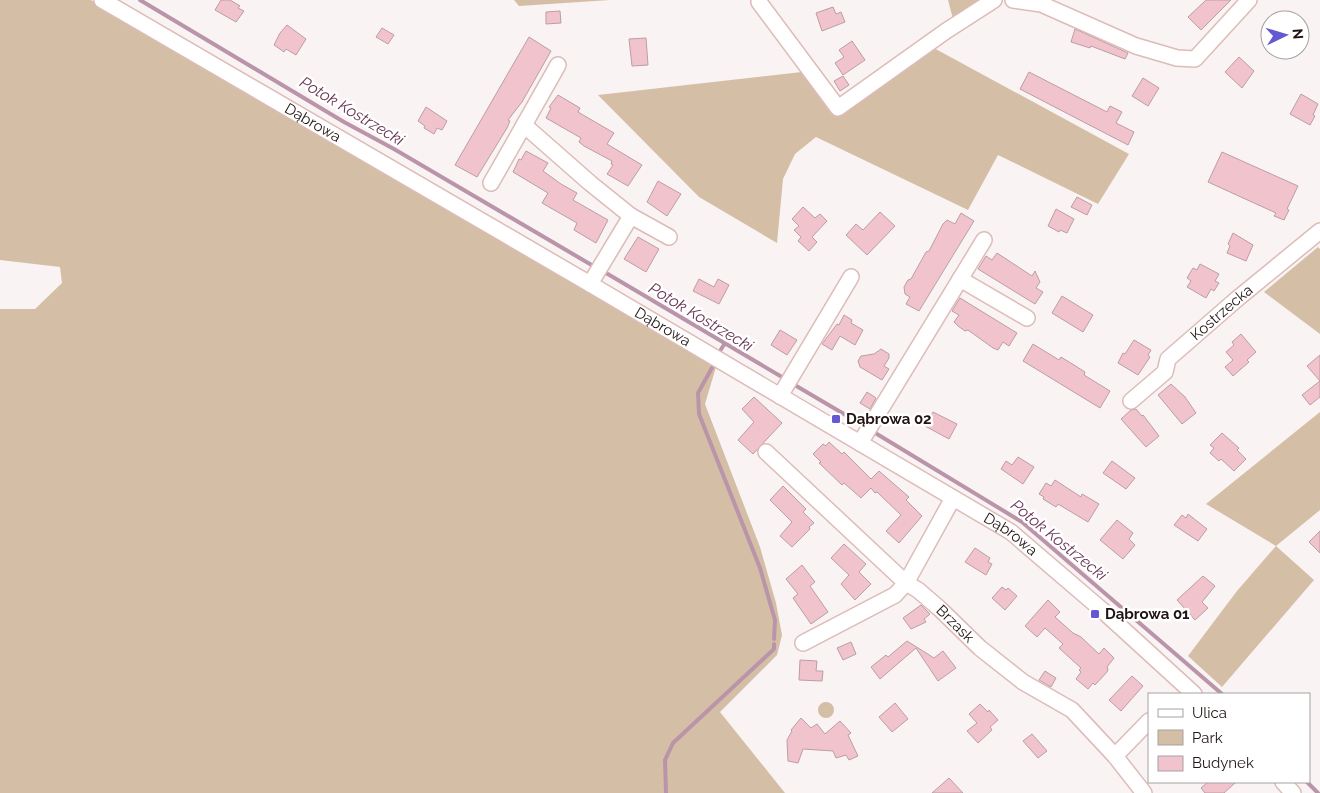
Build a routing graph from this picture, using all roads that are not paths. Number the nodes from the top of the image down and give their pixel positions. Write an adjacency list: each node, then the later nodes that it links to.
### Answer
1 (102, 0): 13 (street, Dąbrowa)
2 (994, 0): 5 (street)
3 (1012, 0): 4 (street)
4 (1249, 0)
5 (758, 2)
6 (558, 65): 7 (street)
7 (524, 125): 8 (street); 9 (street)
8 (490, 182)
9 (631, 216): 11 (street); 13 (street)
10 (1320, 231): 18 (street, Kostrzecka)
11 (669, 237)
12 (984, 240): 15 (street)
13 (596, 275): 17 (street, Dąbrowa)
14 (851, 277): 17 (street)
15 (960, 279): 16 (street); 19 (street)
16 (1027, 318)
17 (786, 387): 19 (street, Dąbrowa)
18 (1131, 402)
19 (866, 434): 21 (street, Dąbrowa)
20 (766, 452): 22 (street, Brzask)
21 (953, 498): 22 (street); 24 (street, Dąbrowa)
22 (906, 583): 23 (street); 26 (street, Brzask)
23 (804, 643)
24 (1183, 691)
25 (1148, 722): 26 (street)
26 (1115, 756): 28 (street, Brzask)
27 (1284, 783): 29 (street)
28 (1144, 793)
29 (1294, 793)

